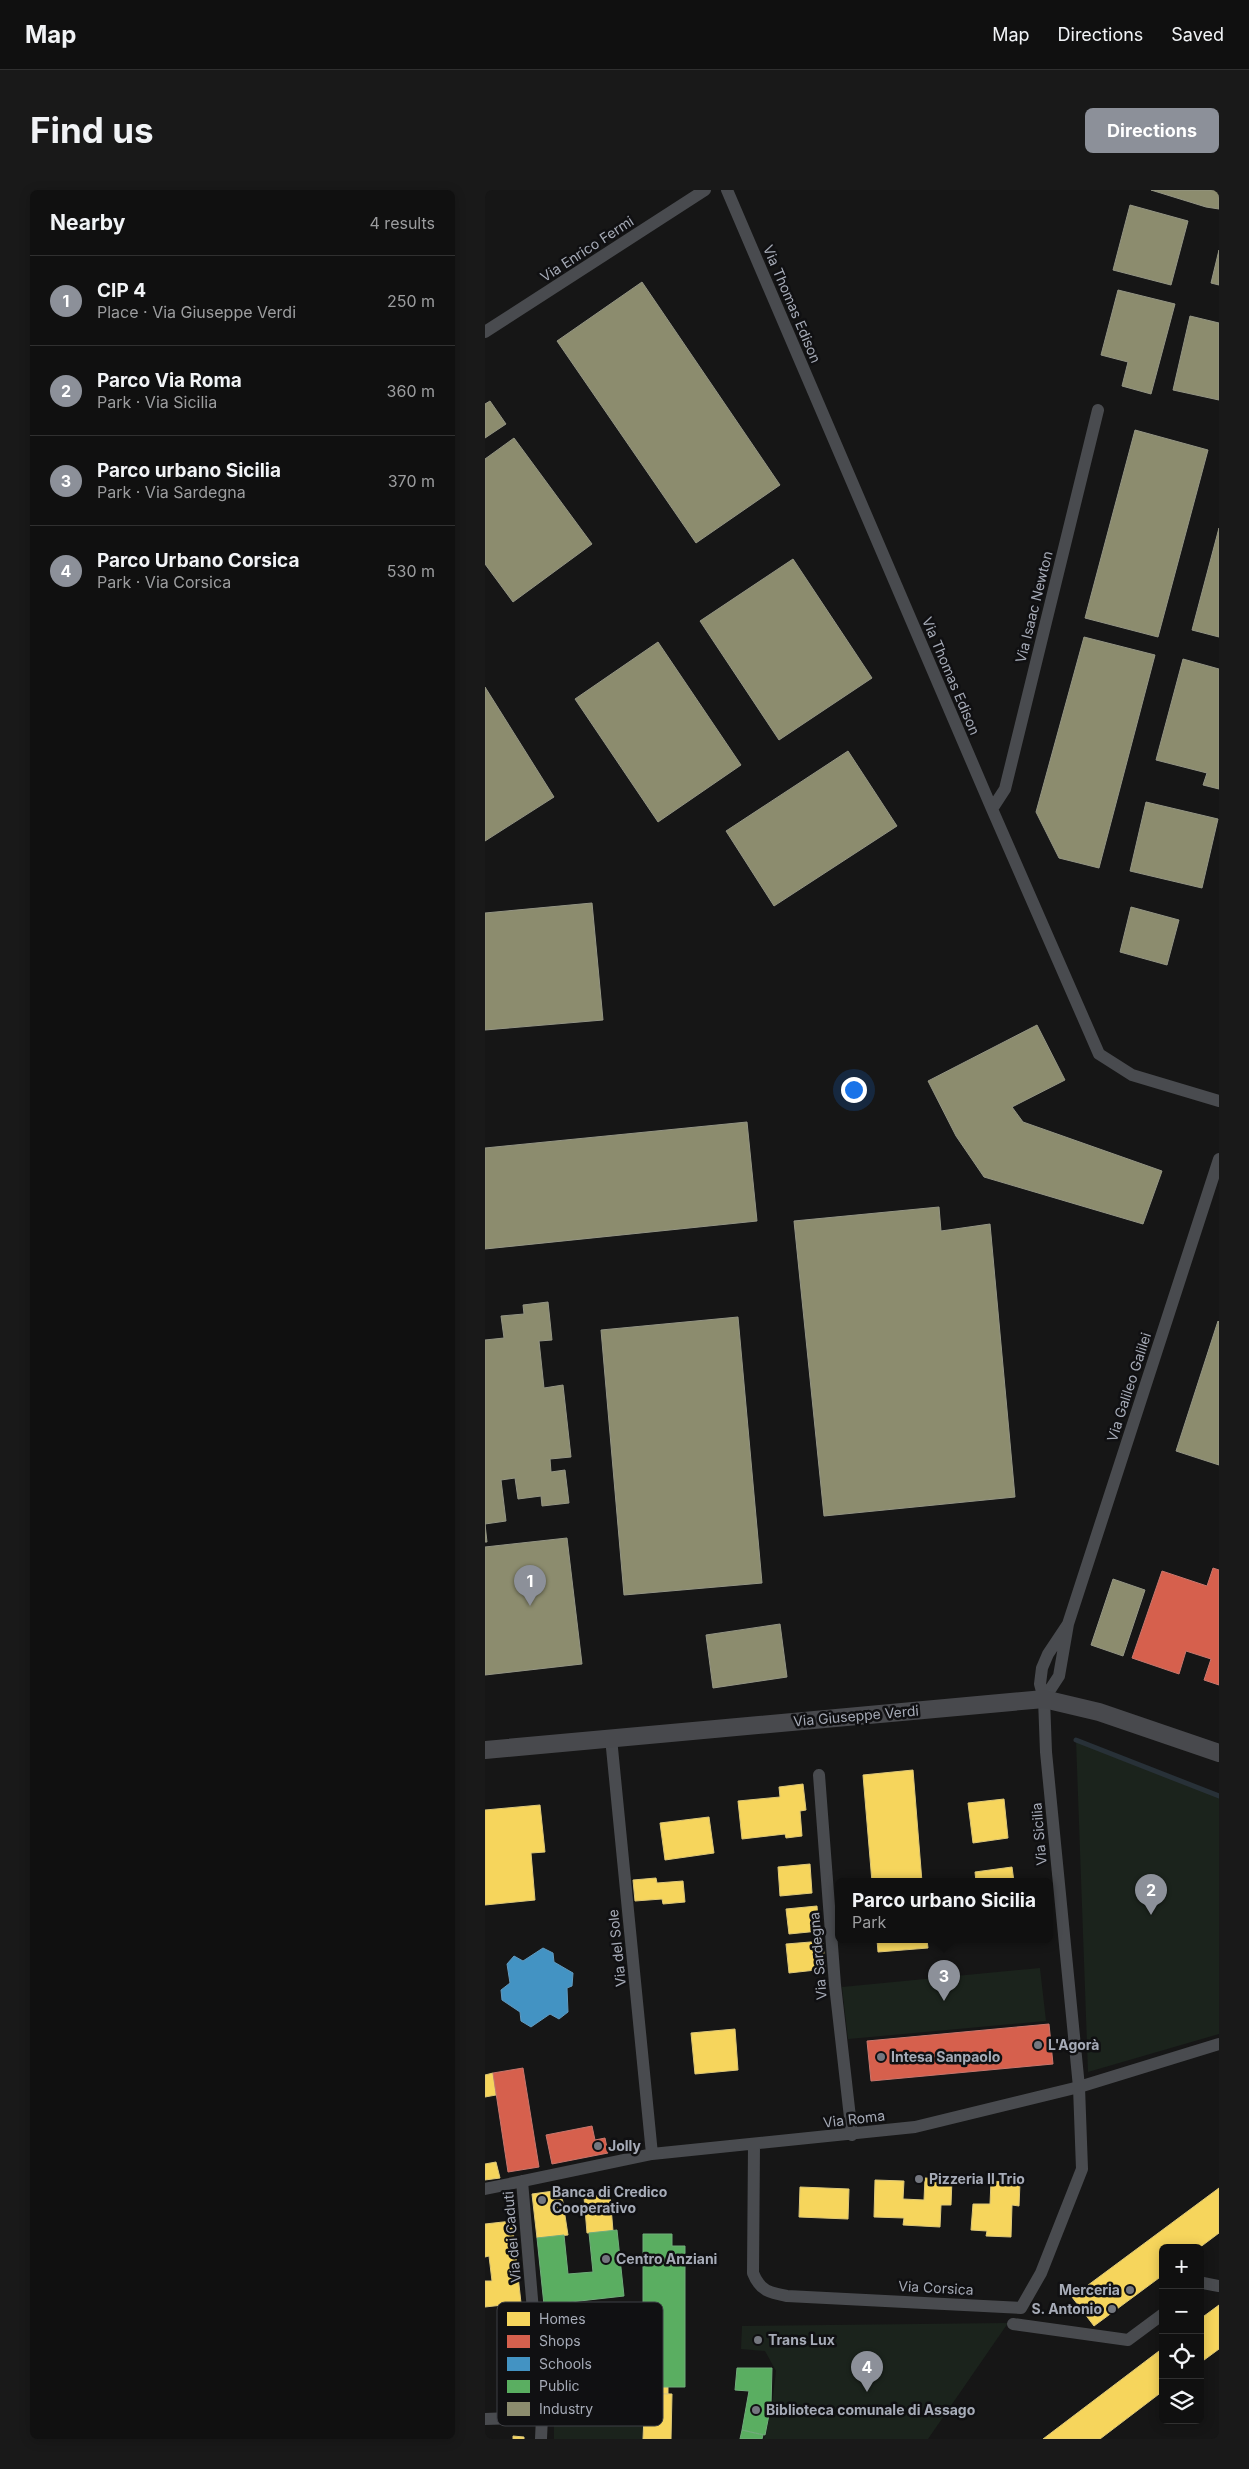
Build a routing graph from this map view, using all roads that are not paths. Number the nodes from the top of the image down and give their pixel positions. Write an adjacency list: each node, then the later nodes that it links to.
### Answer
1 (705, 190): 3 (street, Via Enrico Fermi)
2 (727, 190): 5 (street, Via Thomas Edison)
3 (485, 332)
4 (1098, 410): 5 (street, Via Isaac Newton)
5 (992, 809): 6 (street, Via Thomas Edison)
6 (1219, 1101)
7 (1219, 1159): 8 (street, Via Galileo Galilei)
8 (1067, 1624): 9 (street, Via Galileo Galilei); 9 (street, Via Galileo Galilei)
9 (1044, 1699): 10 (main road, Via Giuseppe Verdi); 12 (main road, Via Giuseppe Verdi); 15 (street, Via Sicilia)
10 (611, 1738): 11 (main road, Via Giuseppe Verdi); 18 (street, Via del Sole)
11 (485, 1750)
12 (1219, 1753)
13 (819, 1775): 16 (street, Via Sardegna)
14 (1219, 2044): 15 (street, Via Roma)
15 (1079, 2087): 16 (street, Via Roma); 17 (street, Via Corsica)
16 (853, 2135): 17 (street, Via Roma)
17 (754, 2145): 18 (street, Via Roma)
18 (652, 2154): 19 (street, Via Roma)
19 (522, 2181): 20 (street, Via Roma); 23 (street, Via dei Caduti)
20 (485, 2189)
21 (1204, 2283): 22 (street)
22 (1219, 2286)
23 (532, 2302)
24 (1159, 2317): 25 (street)
25 (1013, 2324)
26 (542, 2426): 27 (street, Via dei Caduti)
27 (541, 2439)

